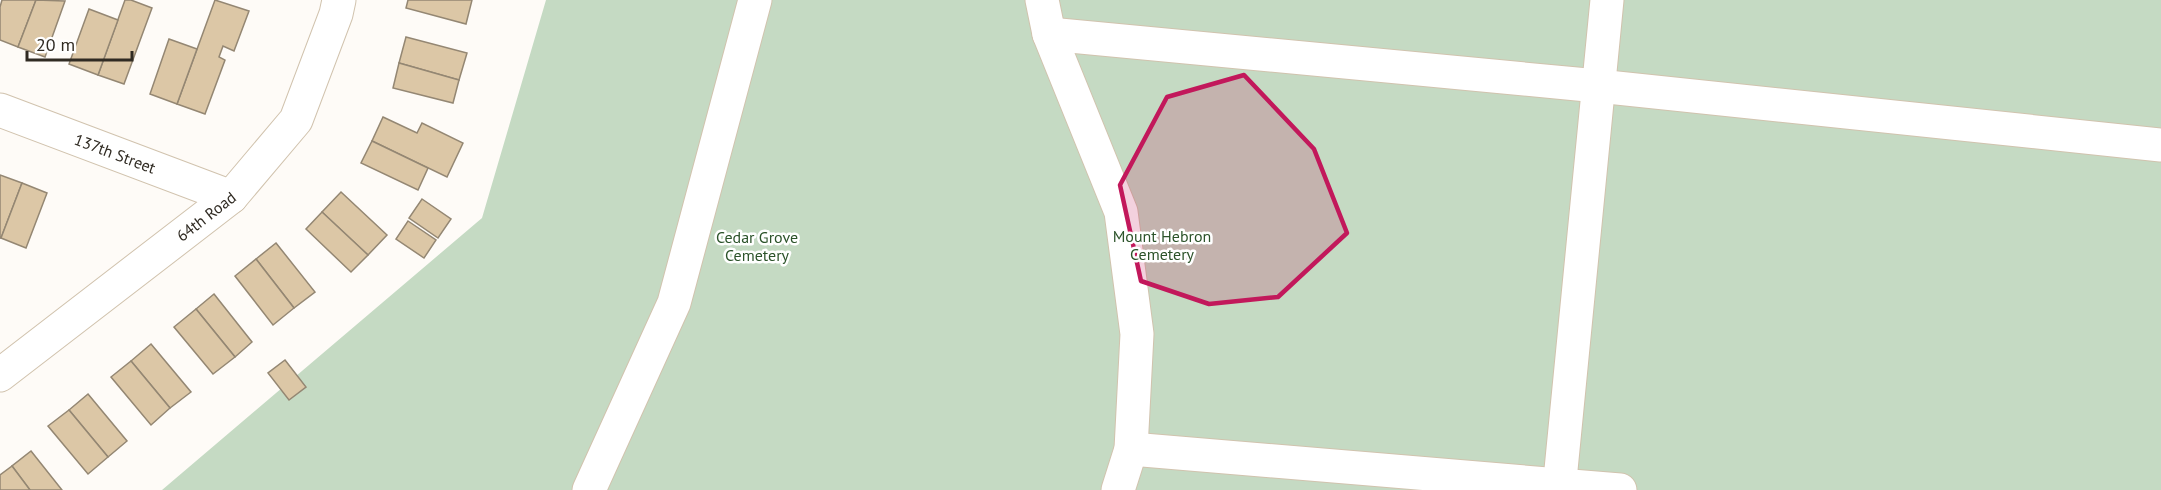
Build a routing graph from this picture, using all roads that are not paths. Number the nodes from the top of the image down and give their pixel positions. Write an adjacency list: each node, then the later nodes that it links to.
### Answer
1 (339, 0): 9 (street, 64th Road)
2 (756, 0): 13 (street)
3 (1042, 0): 5 (street)
4 (1607, 0): 6 (street)
5 (1049, 34): 6 (street); 11 (street)
6 (1598, 86): 8 (street); 12 (street)
7 (0, 110): 9 (street, 137th Street)
8 (2161, 145)
9 (231, 197): 10 (street, 64th Road)
10 (0, 375)
11 (1131, 449): 12 (street); 14 (street)
12 (1559, 488): 15 (street)
13 (589, 490)
14 (1118, 490)
15 (1620, 490)

